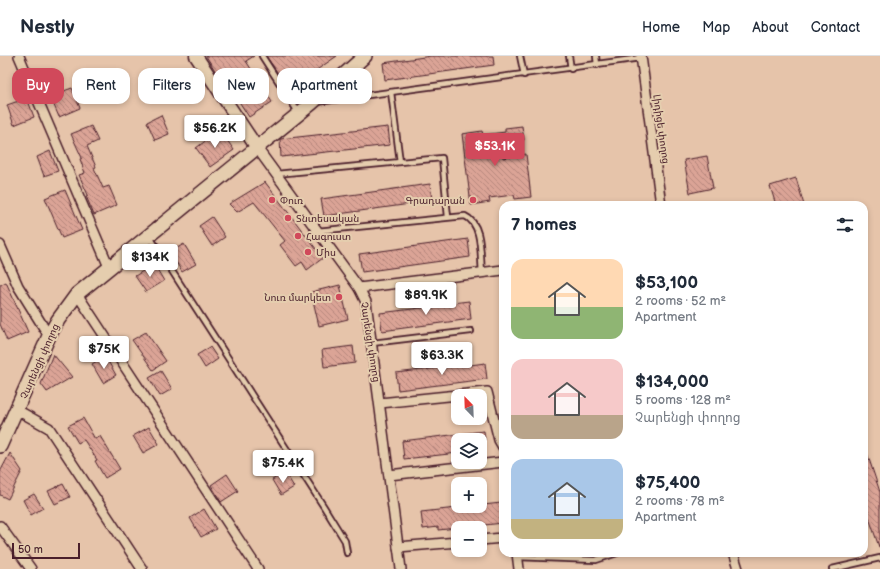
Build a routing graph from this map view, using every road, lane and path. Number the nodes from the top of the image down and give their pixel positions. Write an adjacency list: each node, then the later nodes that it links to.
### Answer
1 (19, 56): 25 (street)
2 (196, 56): 17 (street)
3 (262, 56): 16 (lane)
4 (365, 56): 10 (main road, Չարենցի փողոց)
5 (520, 56): 12 (lane)
6 (569, 56): 11 (lane)
7 (596, 56): 9 (lane)
8 (641, 57): 9 (lane); 20 (street, Լիդիցե փողոց)
9 (597, 65): 11 (lane)
10 (351, 68)
11 (571, 69): 12 (lane)
12 (524, 75): 13 (lane)
13 (391, 92): 14 (lane); 18 (lane)
14 (372, 95)
15 (311, 104): 16 (main road, Չարենցի փողոց)
16 (299, 114): 17 (main road, Չարենցի փողոց)
17 (257, 148): 19 (street, Չարենցի փողոց); 23 (main road, Չարենցի փողոց)
18 (400, 162): 19 (lane); 21 (lane)
19 (276, 174): 22 (street, Չարենցի փողոց)
20 (660, 201)
21 (448, 217): 22 (lane); 27 (lane)
22 (317, 231): 28 (street, Չարենցի փողոց)
23 (149, 235): 25 (main road, Չարենցի փողոց); 44 (lane)
24 (0, 246): 31 (street)
25 (109, 267): 29 (main road, Չարենցի փողոց)
26 (499, 270): 27 (street)
27 (482, 272): 28 (street)
28 (359, 288): 32 (street, Չարենցի փողոց)
29 (77, 294): 31 (main road, Չարենցի փողոց); 52 (street)
30 (471, 331): 32 (lane)
31 (49, 336): 34 (main road, Չարենցի փողոց)
32 (372, 343): 33 (street, Չարենցի փողոց)
33 (380, 403): 35 (street); 38 (street, Չարենցի փողոց)
34 (18, 410): 36 (main road, Չարենցի փողոց); 51 (street)
35 (499, 440)
36 (0, 446)
37 (499, 462): 38 (street)
38 (389, 475): 43 (street, Չարենցի փողոց)
39 (0, 526): 50 (street)
40 (499, 538): 41 (street)
41 (487, 539)
42 (451, 543): 43 (street)
43 (398, 547): 53 (street, Չարենցի փողոց)
44 (347, 553)
45 (517, 557): 54 (street)
46 (549, 557): 47 (lane)
47 (605, 557)
48 (734, 557): 55 (street)
49 (880, 558): 56 (lane)
50 (31, 569)
51 (142, 569)
52 (258, 569)
53 (401, 569)
54 (519, 569)
55 (738, 569)
56 (832, 569)

